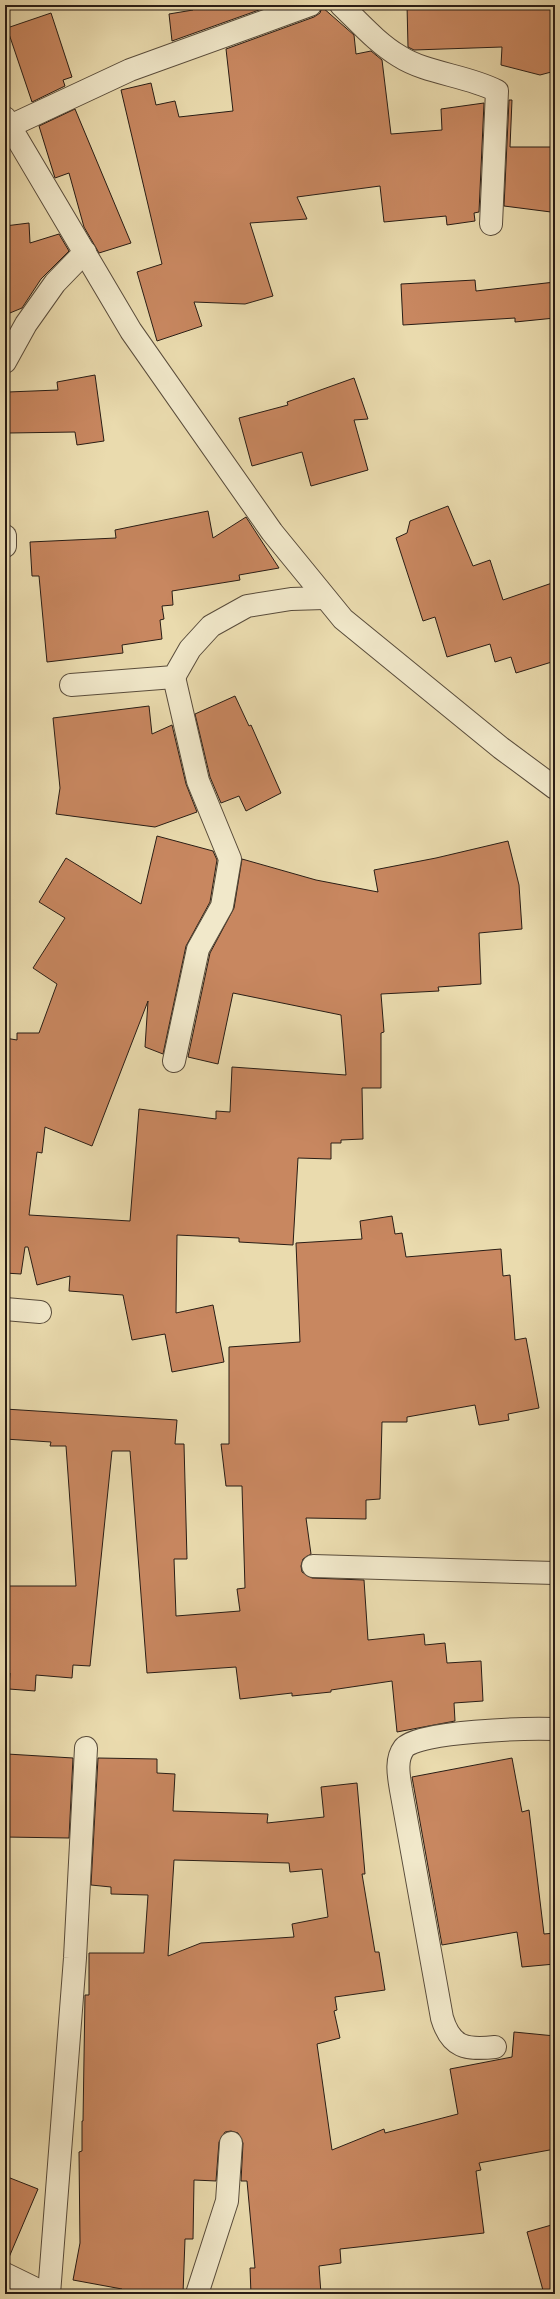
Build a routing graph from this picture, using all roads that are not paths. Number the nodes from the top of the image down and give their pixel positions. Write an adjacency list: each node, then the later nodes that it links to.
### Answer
1 (310, 5): 3 (street)
2 (341, 5): 4 (street)
3 (7, 122): 5 (street)
4 (491, 224)
5 (84, 252): 6 (street); 9 (street)
6 (5, 362)
7 (5, 536): 8 (street)
8 (5, 546)
9 (324, 598): 10 (street); 12 (street)
10 (174, 676): 11 (street); 13 (street)
11 (70, 685)
12 (555, 788)
13 (174, 1061)
14 (5, 1309): 15 (street)
15 (40, 1312)
16 (313, 1566): 17 (street)
17 (555, 1573)
18 (555, 1729): 20 (street)
19 (86, 1748): 24 (street)
20 (495, 2047)
21 (231, 2143): 25 (street)
22 (5, 2274): 23 (street)
23 (46, 2294)
24 (49, 2294)
25 (197, 2294)

